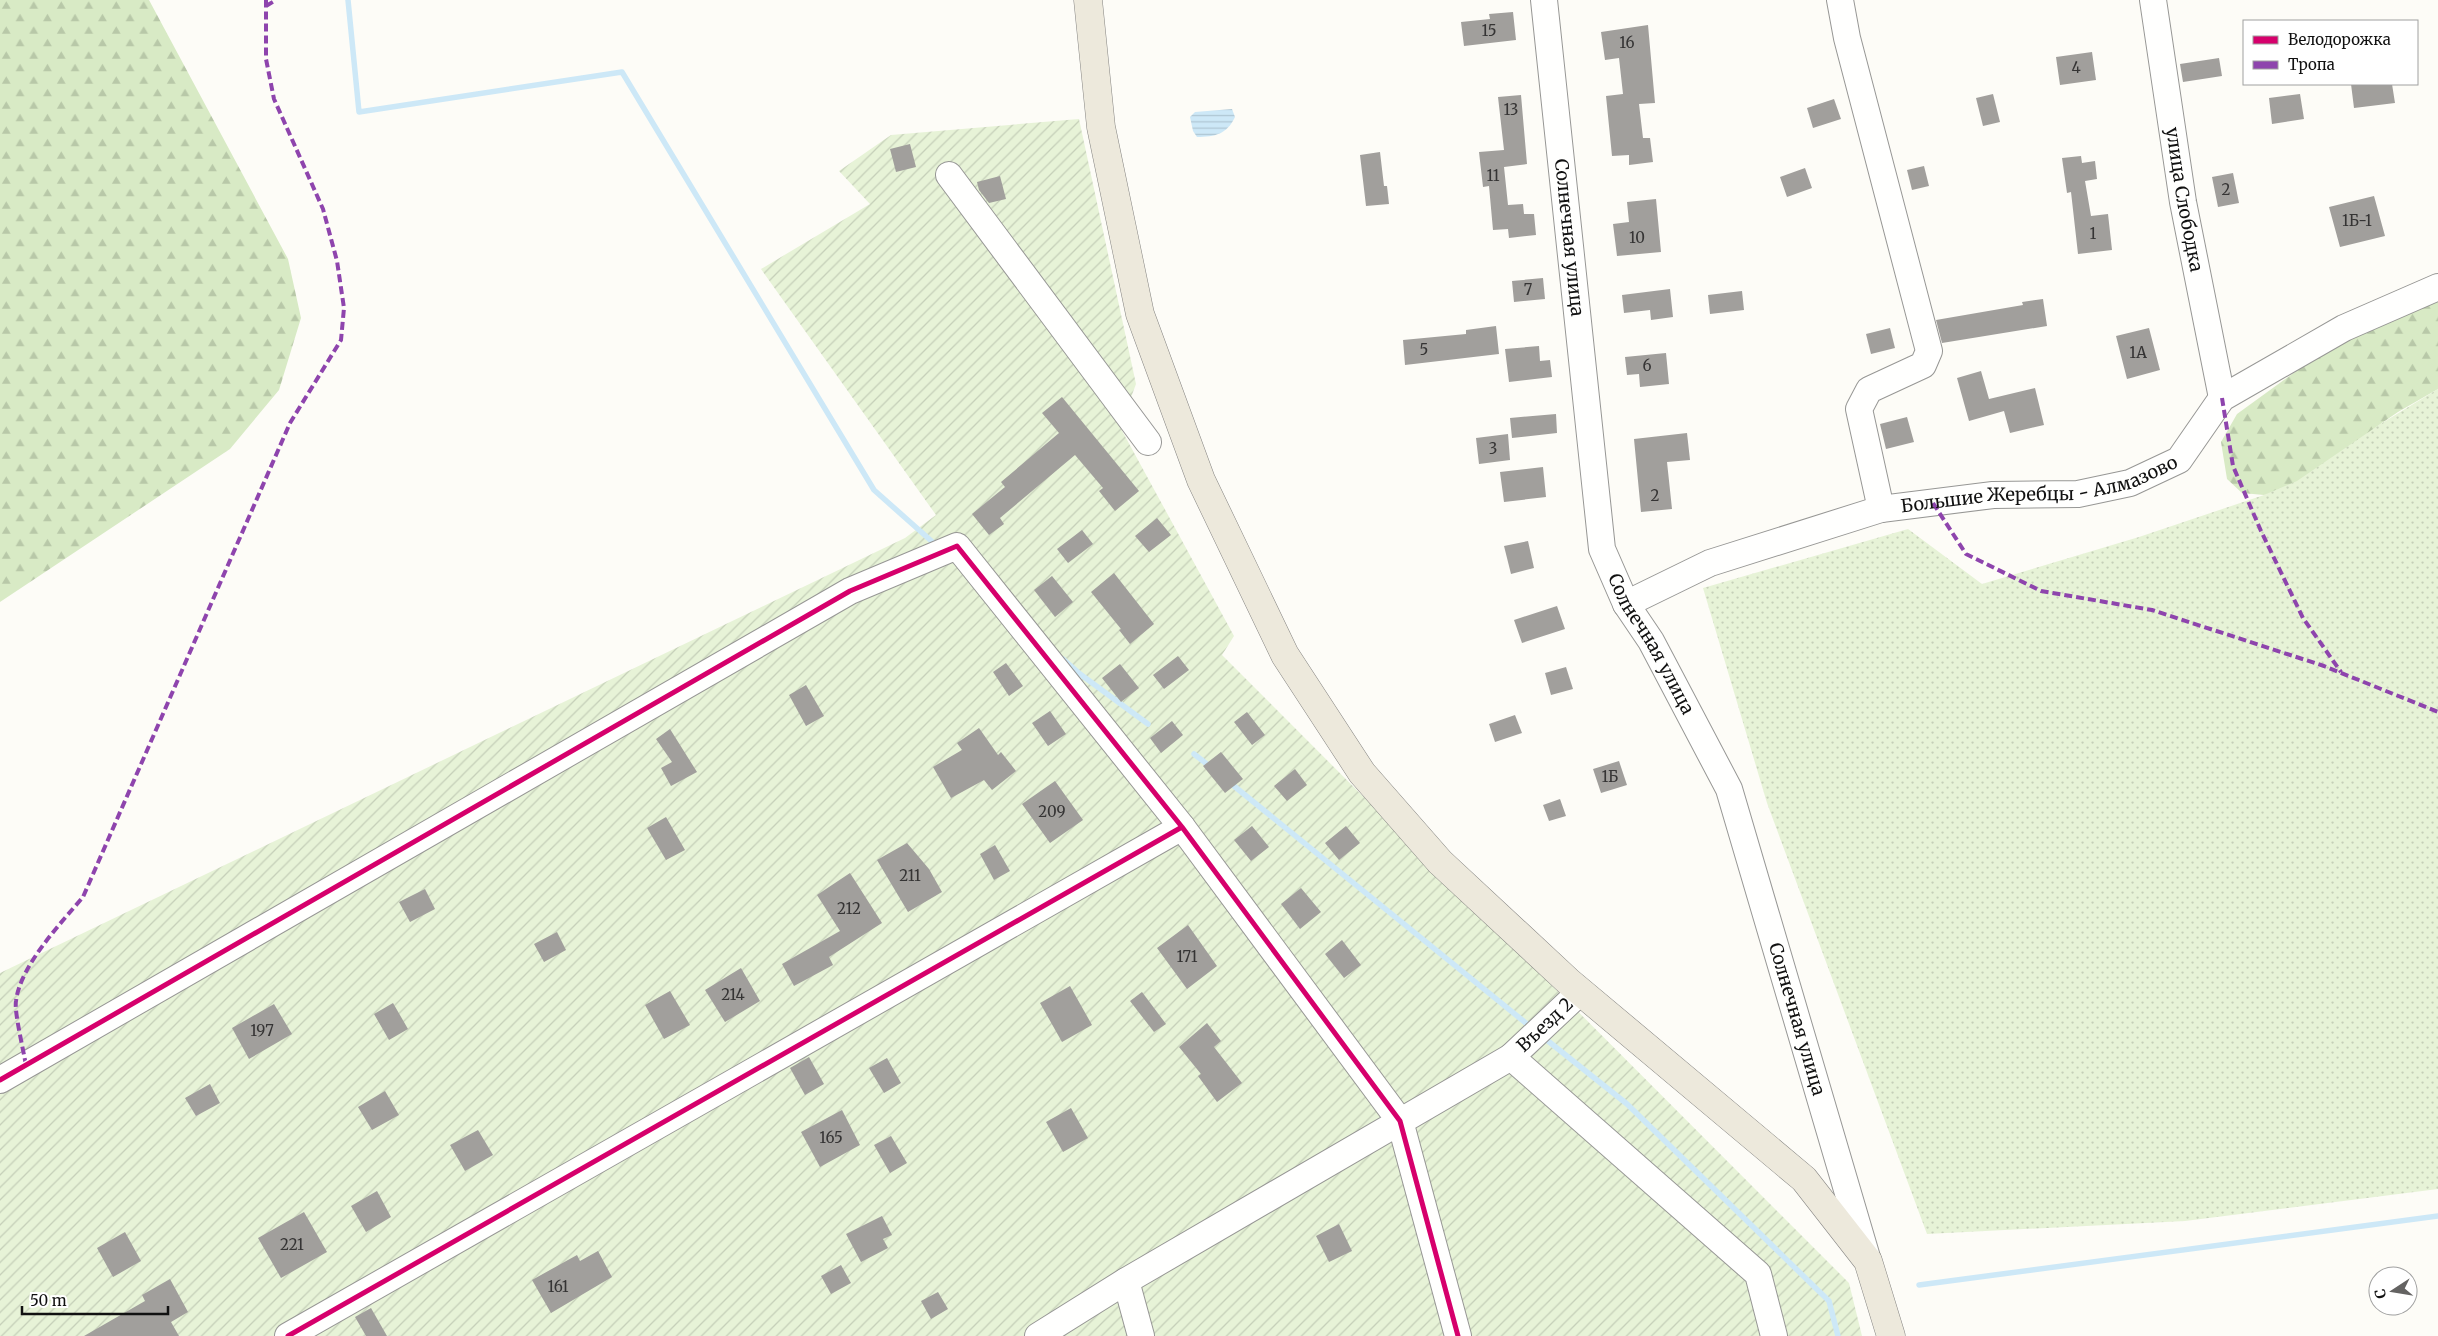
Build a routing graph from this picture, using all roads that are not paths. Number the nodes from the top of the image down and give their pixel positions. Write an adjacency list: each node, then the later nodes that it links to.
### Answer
1 (1088, 0): 12 (main road)
2 (1544, 0): 10 (street, Солнечная улица)
3 (1840, 0): 9 (street)
4 (2153, 0): 7 (street, улица Слободка)
5 (948, 175): 8 (street)
6 (2438, 287): 7 (street, Большие Жеребцы - Алмазово)
7 (2222, 398): 9 (street, Большие Жеребцы - Алмазово)
8 (1148, 442)
9 (1881, 509): 10 (street, Большие Жеребцы - Алмазово)
10 (1626, 604): 16 (street, Солнечная улица)
11 (1182, 827): 14 (street); 15 (street); 20 (street)
12 (1580, 992): 13 (street, Въезд 2); 17 (main road)
13 (1510, 1057): 15 (street, Въезд 2); 24 (street)
14 (0, 1080)
15 (1400, 1121): 19 (street, Въезд 2); 23 (street)
16 (1842, 1166): 17 (street); 18 (street, Солнечная улица)
17 (1804, 1180): 18 (main road)
18 (1868, 1262): 25 (main road)
19 (1126, 1282): 21 (street, Въезд 2); 22 (street)
20 (288, 1336)
21 (1038, 1336)
22 (1141, 1336)
23 (1458, 1336)
24 (1774, 1336)
25 (1891, 1336)

